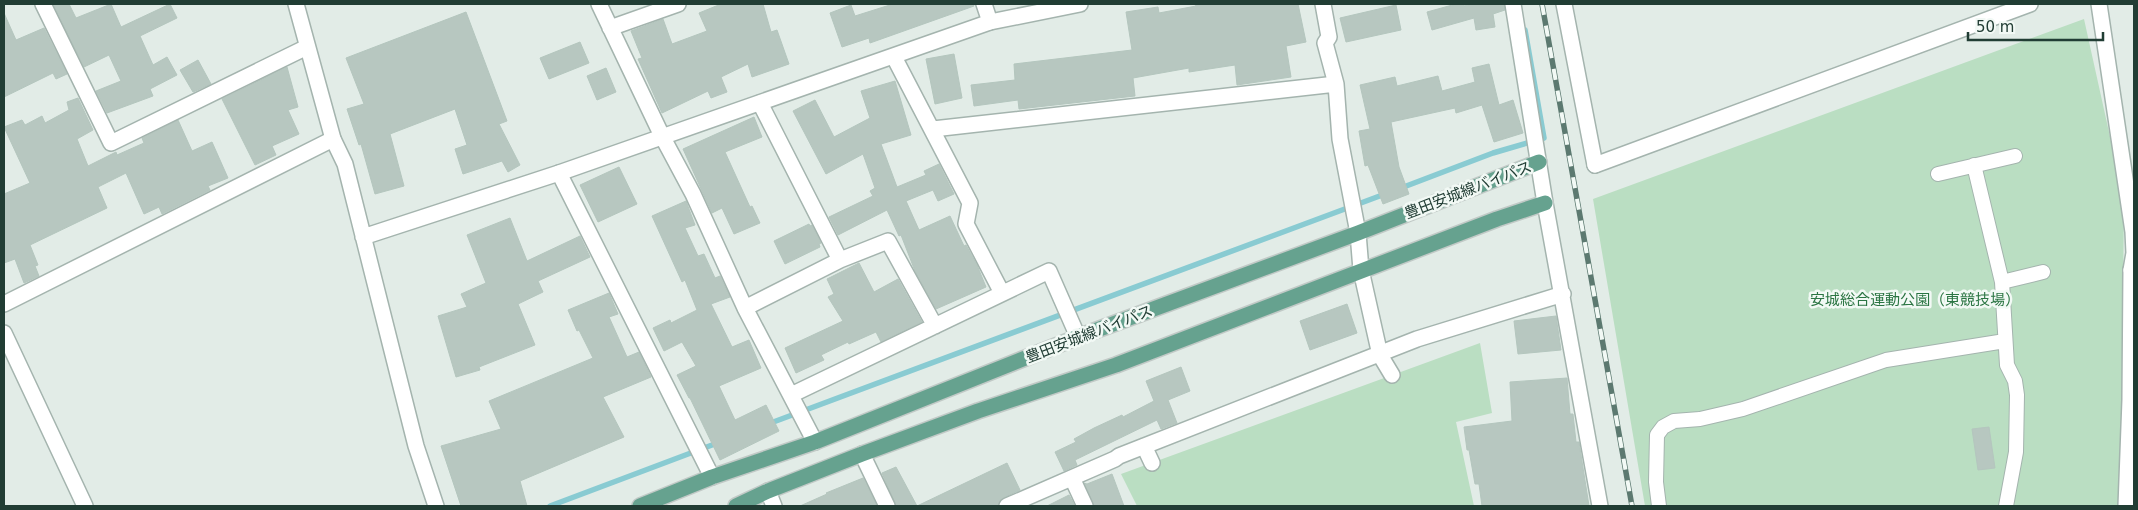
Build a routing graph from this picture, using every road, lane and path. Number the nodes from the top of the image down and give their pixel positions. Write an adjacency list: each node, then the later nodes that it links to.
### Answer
1 (43, 4): 14 (street)
2 (296, 4): 14 (street)
3 (599, 4): 13 (street)
4 (678, 4): 13 (street)
5 (984, 4): 12 (street)
6 (1080, 4): 12 (street)
7 (1323, 4): 16 (street)
8 (1513, 4): 22 (street)
9 (1564, 4): 10 (street)
10 (2030, 4)
11 (2099, 4): 29 (street)
12 (990, 22): 15 (street)
13 (610, 28): 19 (street)
14 (307, 47): 20 (street)
15 (894, 57): 17 (street); 18 (street)
16 (1336, 84): 18 (street); 27 (street)
17 (760, 102): 19 (street); 30 (street)
18 (933, 130): 35 (street)
19 (662, 136): 24 (street); 38 (street)
20 (332, 139): 28 (street); 37 (street)
21 (2015, 156): 23 (street)
22 (1539, 162): 26 (street); 27 (main road, 豊田安城線バイパス)
23 (1974, 166): 25 (street); 34 (street)
24 (559, 173): 28 (street); 50 (street)
25 (1938, 174)
26 (1545, 203): 31 (main road); 36 (street)
27 (1358, 233): 31 (street); 41 (main road, 豊田安城線バイパス)
28 (363, 237): 55 (street)
29 (2129, 254): 32 (street)
30 (840, 260): 38 (street); 39 (street)
31 (1362, 270): 43 (street); 48 (main road)
32 (2130, 271): 64 (street)
33 (2043, 272): 34 (street)
34 (2002, 282): 42 (street)
35 (1002, 293): 39 (street); 41 (street)
36 (1563, 294): 43 (street); 61 (street)
37 (4, 304)
38 (745, 308): 45 (street)
39 (935, 326): 45 (street)
40 (4, 333): 54 (street)
41 (1078, 337): 46 (main road, 豊田安城線バイパス)
42 (2006, 341): 62 (street); 63 (street)
43 (1380, 355): 44 (street); 47 (street)
44 (1392, 375)
45 (791, 395): 46 (street)
46 (815, 442): 50 (main road, 豊田安城線バイパス)
47 (1144, 446): 49 (street); 51 (street)
48 (862, 454): 52 (main road); 59 (street)
49 (1152, 463)
50 (712, 477): 56 (main road, 豊田安城線バイパス)
51 (1072, 478): 53 (street); 60 (street)
52 (768, 491): 57 (main road); 58 (street)
53 (1011, 505)
54 (85, 506)
55 (436, 506)
56 (640, 506)
57 (736, 506)
58 (774, 506)
59 (887, 506)
60 (1085, 506)
61 (1600, 506)
62 (1658, 506)
63 (2006, 506)
64 (2126, 506)

